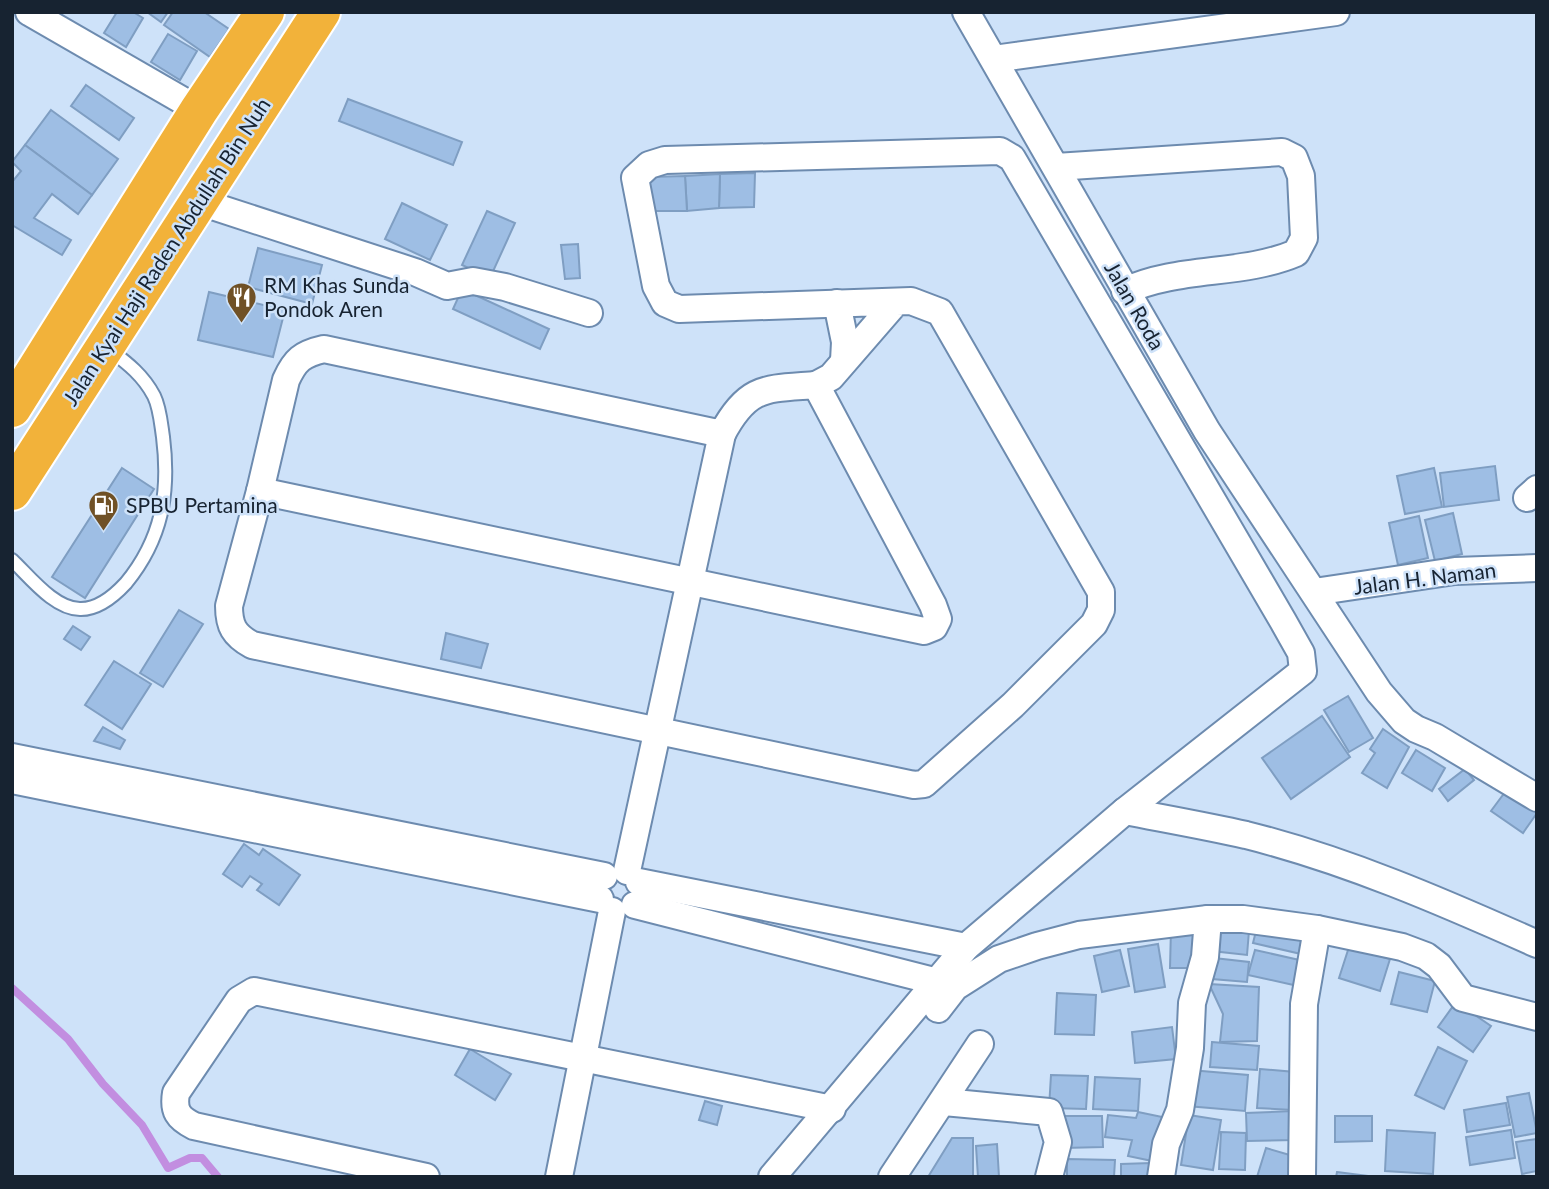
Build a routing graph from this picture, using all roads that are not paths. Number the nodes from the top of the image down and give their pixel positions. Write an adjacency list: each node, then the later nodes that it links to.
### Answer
1 (29, 12): 8 (street)
2 (265, 12): 8 (highway)
3 (321, 12): 10 (highway, Jalan Kyai Haji Raden Abdullah Bin Nuh)
4 (965, 12): 7 (street, Jalan Roda)
5 (1336, 12): 6 (street)
6 (1302, 15): 7 (street)
7 (994, 59): 9 (street, Jalan Roda)
8 (199, 110): 18 (highway)
9 (1056, 167): 11 (street, Jalan Roda); 11 (street)
10 (200, 202): 14 (street); 15 (highway, Jalan Kyai Haji Raden Abdullah Bin Nuh)
11 (1131, 288): 25 (street, Jalan Roda)
12 (896, 302): 13 (street); 16 (street); 26 (street)
13 (837, 303): 16 (street); 30 (street)
14 (589, 313)
15 (106, 348): 20 (highway, Jalan Kyai Haji Raden Abdullah Bin Nuh); 22 (lane)
16 (844, 361): 17 (street)
17 (817, 385): 19 (street); 24 (street)
18 (14, 402)
19 (722, 434): 21 (street); 24 (street)
20 (12, 491)
21 (260, 491): 24 (street); 26 (street)
22 (12, 559)
23 (1537, 568): 25 (street, Jalan H. Naman)
24 (690, 580): 26 (street)
25 (1314, 592): 29 (street, Jalan Roda)
26 (657, 733): 31 (street)
27 (12, 757): 31 (street)
28 (12, 780): 31 (street)
29 (1537, 797)
30 (1125, 811): 34 (street); 35 (street)
31 (619, 891): 35 (street); 36 (street); 39 (street)
32 (1208, 919): 33 (street); 45 (street); 48 (street)
33 (1317, 929): 37 (street); 49 (street)
34 (1537, 944)
35 (966, 947): 36 (street)
36 (938, 982): 41 (street)
37 (1537, 1017)
38 (980, 1044): 40 (street)
39 (582, 1057): 41 (street); 42 (street); 43 (street)
40 (943, 1102): 46 (street); 47 (street)
41 (832, 1109): 44 (street)
42 (426, 1177)
43 (559, 1177)
44 (772, 1177)
45 (790, 1177)
46 (892, 1177)
47 (1049, 1177)
48 (1161, 1177)
49 (1302, 1177)

